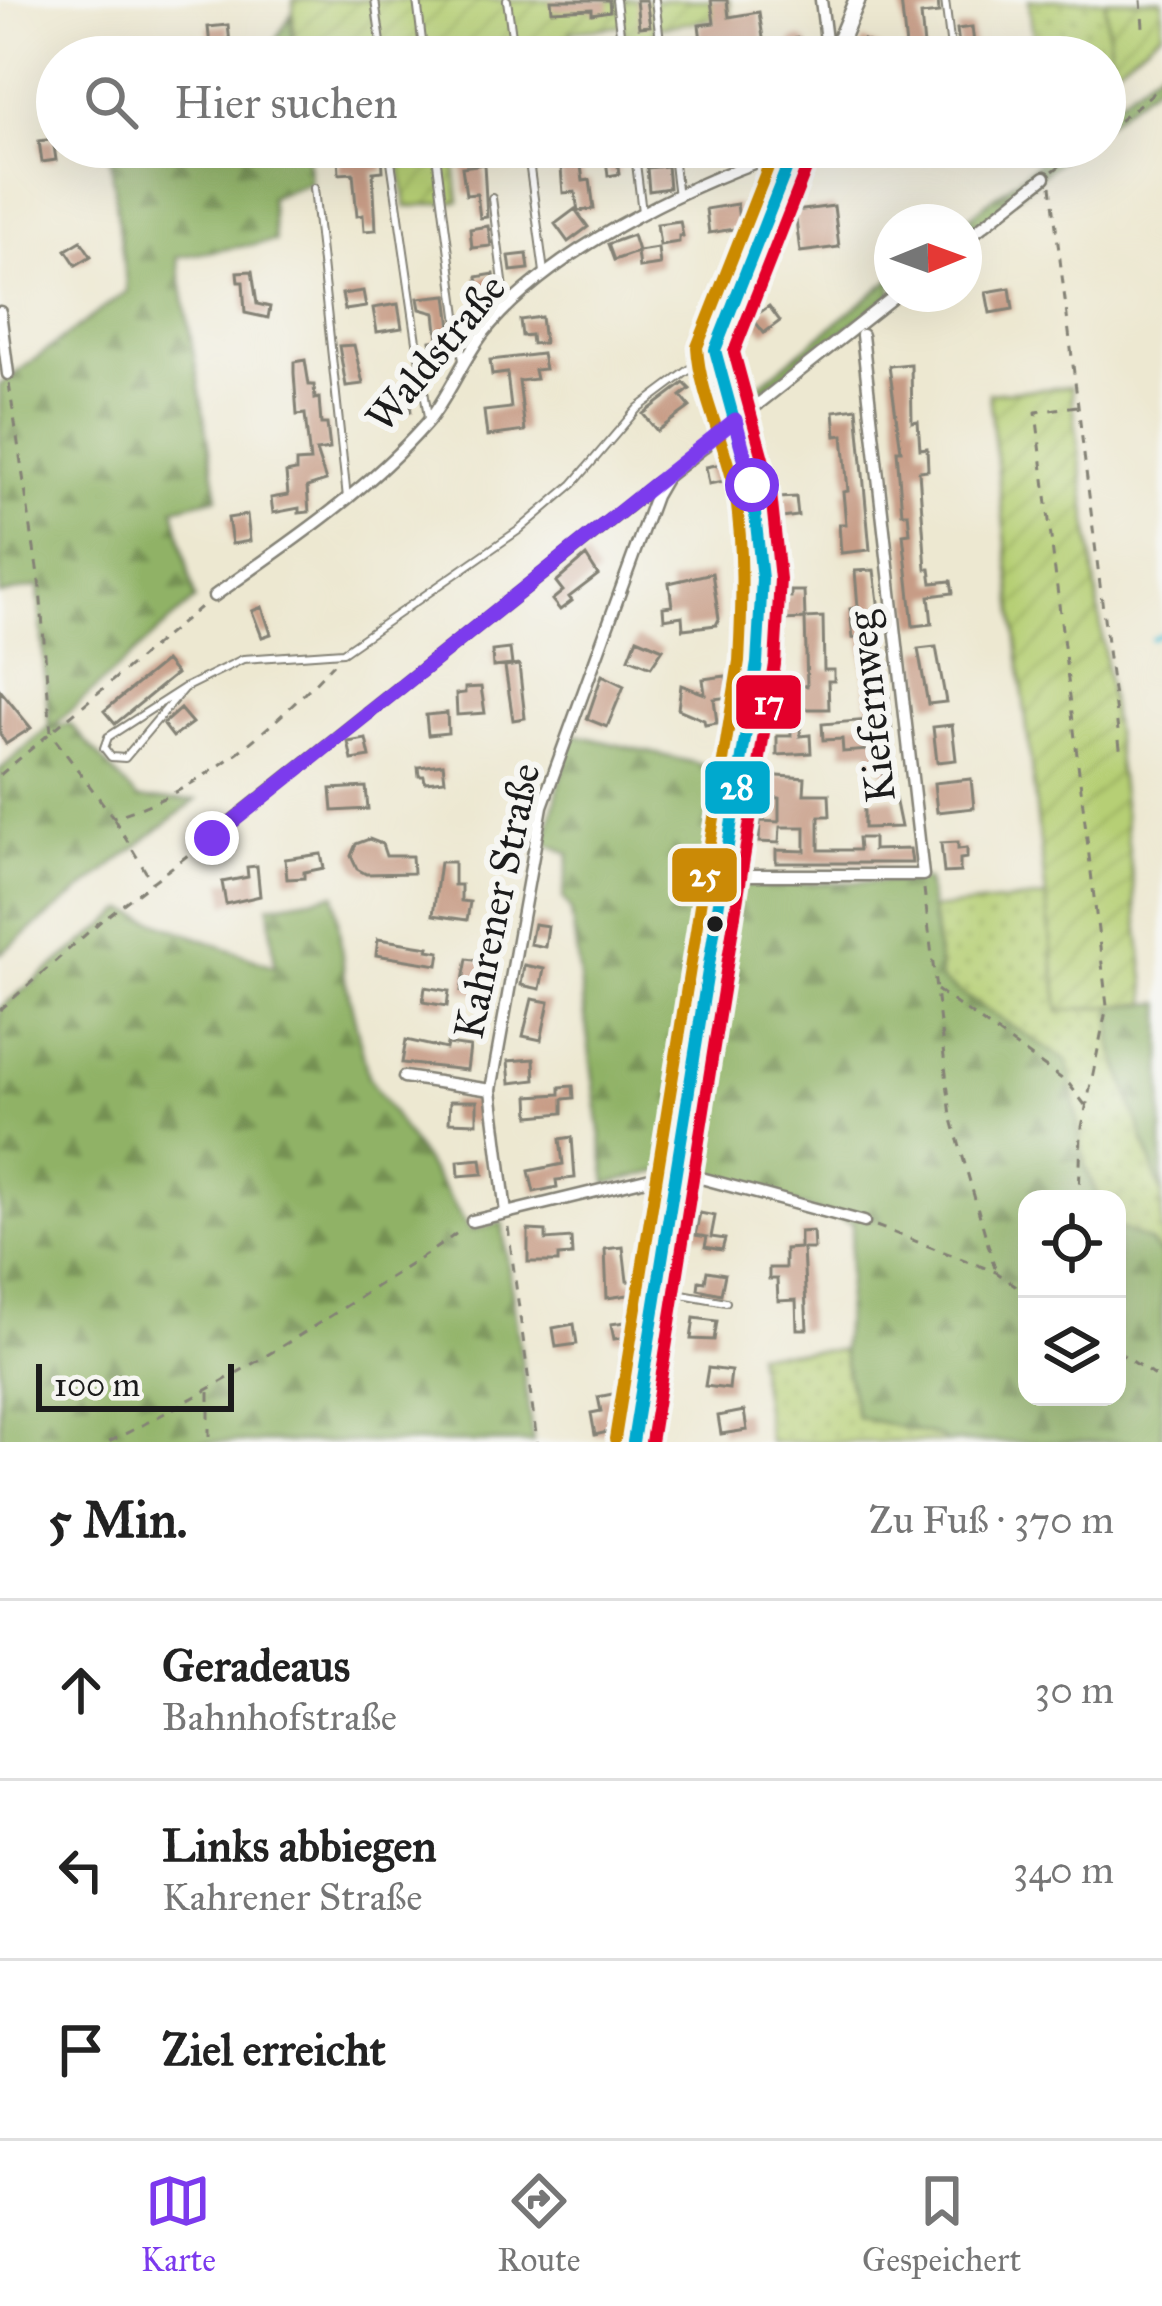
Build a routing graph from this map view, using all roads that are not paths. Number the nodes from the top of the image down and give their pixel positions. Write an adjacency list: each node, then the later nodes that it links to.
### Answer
1 (375, 0): 9 (lane)
2 (416, 0): 10 (lane)
3 (507, 0): 11 (lane)
4 (616, 0): 12 (lane)
5 (656, 0): 13 (lane)
6 (821, 0): 14 (street)
7 (857, 0): 15 (main road)
8 (945, 0): 16 (lane)
9 (379, 36)
10 (421, 36)
11 (512, 36)
12 (620, 36)
13 (660, 36)
14 (827, 36)
15 (841, 36)
16 (949, 36)
17 (392, 168): 39 (lane)
18 (439, 168): 36 (lane)
19 (530, 168): 30 (lane)
20 (637, 168): 28 (lane)
21 (674, 168): 27 (lane)
22 (742, 168): 27 (street, Waldstraße)
23 (787, 168): 35 (main road)
24 (1045, 177): 29 (street)
25 (314, 188): 41 (lane)
26 (492, 198): 31 (lane)
27 (678, 198): 28 (street, Waldstraße)
28 (643, 215): 30 (street, Waldstraße)
29 (982, 227)
30 (544, 276): 31 (street, Waldstraße)
31 (507, 308): 36 (street, Waldstraße)
32 (0, 312): 37 (street)
33 (874, 312): 38 (street, Kahrener Straße)
34 (862, 335): 45 (street, Kiefernweg)
35 (716, 350): 38 (main road); 43 (lane)
36 (464, 364): 39 (street, Waldstraße)
37 (8, 374)
38 (735, 420): 40 (street, Kahrener Straße); 45 (main road)
39 (428, 421): 41 (street, Waldstraße)
40 (666, 477): 44 (street, Kahrener Straße); 47 (street, Kahrener Straße)
41 (347, 501): 42 (street, Waldstraße)
42 (214, 596)
43 (184, 688): 43 (lane)
44 (212, 838)
45 (724, 875): 48 (main road)
46 (404, 1077): 47 (street)
47 (491, 1090): 49 (street, Kahrener Straße)
48 (675, 1172): 49 (street); 51 (street); 52 (main road)
49 (506, 1214): 50 (street)
50 (472, 1221)
51 (864, 1222)
52 (657, 1289): 53 (lane); 54 (main road)
53 (726, 1302)
54 (633, 1442)

